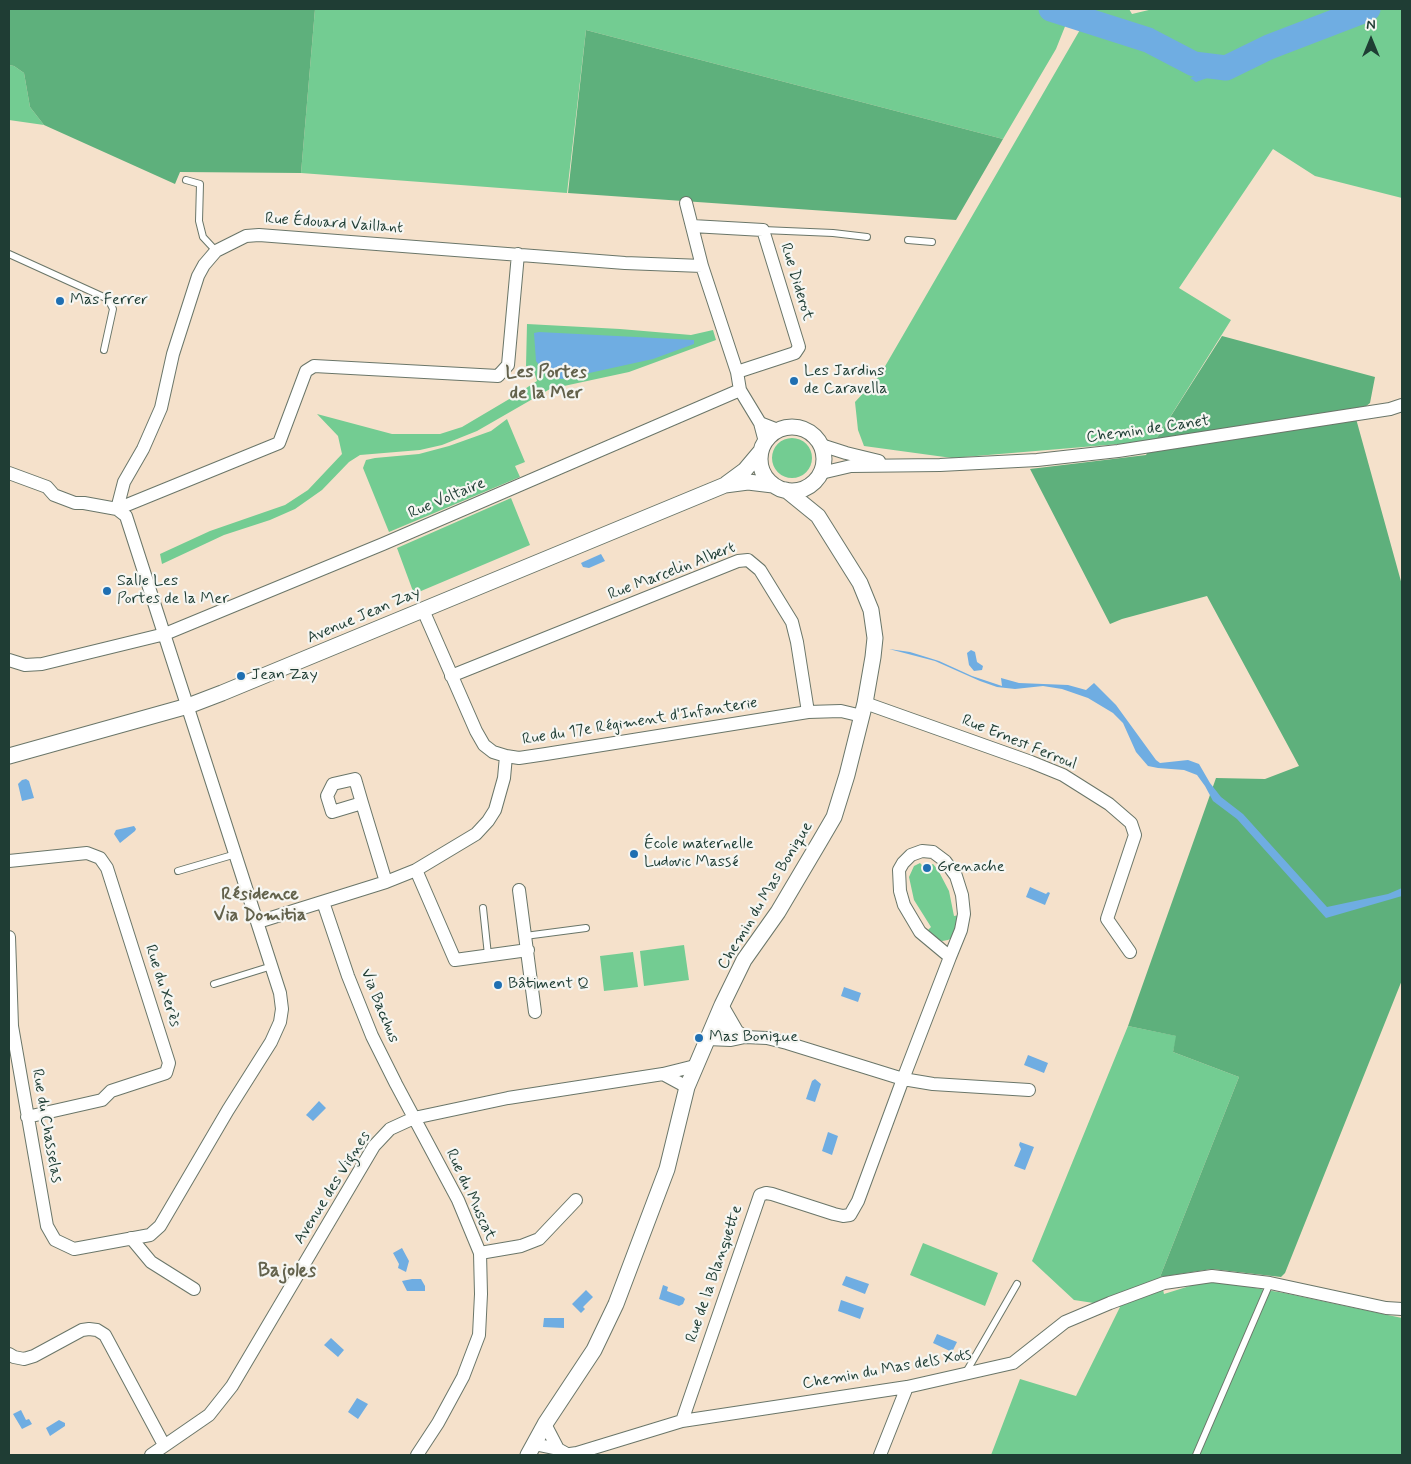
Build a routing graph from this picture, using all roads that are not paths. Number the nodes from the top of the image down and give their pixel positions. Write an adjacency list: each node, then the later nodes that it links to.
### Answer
1 (186, 180): 8 (lane)
2 (686, 203): 3 (street)
3 (692, 226): 4 (street, Rue Diderot); 11 (street)
4 (763, 230): 5 (lane); 13 (street, Rue Diderot)
5 (867, 237)
6 (908, 240): 7 (lane)
7 (932, 242)
8 (216, 251): 10 (street, Rue Édouard Vaillant); 25 (street, Rue Édouard Vaillant)
9 (9, 254): 12 (lane)
10 (518, 254): 11 (street, Rue Édouard Vaillant); 25 (street)
11 (702, 266): 13 (street)
12 (104, 350)
13 (737, 372): 14 (street)
14 (740, 390): 16 (street); 28 (street, Rue Voltaire)
15 (1402, 405): 20 (street, Chemin de Canet)
16 (760, 423): 17 (street); 19 (street)
17 (778, 430): 18 (street); 19 (street)
18 (821, 445): 20 (street, Chemin de Canet); 22 (street)
19 (763, 446): 23 (street, Avenue Jean Zay); 24 (street)
20 (896, 465): 22 (street, Chemin de Canet)
21 (9, 473): 25 (street)
22 (818, 477): 24 (street); 26 (street, Chemin du Mas Bonique)
23 (725, 485): 24 (street, Avenue Jean Zay); 27 (street, Avenue Jean Zay)
24 (779, 488): 26 (street, Chemin du Mas Bonique)
25 (117, 510): 28 (street)
26 (818, 516): 32 (street, Chemin du Mas Bonique)
27 (423, 610): 30 (street, Rue du 17e Régiment d'Infanterie); 31 (street, Avenue Jean Zay)
28 (165, 634): 29 (street, Rue Voltaire); 31 (street)
29 (9, 660)
30 (451, 676): 33 (street, Rue Marcelin Albert); 35 (street, Rue du 17e Régiment d'Infanterie)
31 (188, 706): 34 (street, Avenue Jean Zay); 37 (street)
32 (863, 710): 33 (street, Rue du 17e Régiment d'Infanterie); 50 (street, Rue Ernest Ferroul); 55 (street, Chemin du Mas Bonique)
33 (808, 712): 35 (street, Rue du 17e Régiment d'Infanterie)
34 (9, 756)
35 (506, 756): 39 (street)
36 (362, 803): 41 (street)
37 (236, 854): 40 (lane); 45 (street)
38 (9, 861): 65 (street, Rue du Xerès)
39 (416, 870): 41 (street); 51 (street)
40 (178, 871)
41 (386, 882): 43 (street)
42 (519, 890): 47 (street)
43 (323, 902): 45 (street); 66 (street, Via Bacchus)
44 (483, 908): 51 (lane)
45 (258, 922): 53 (street)
46 (586, 928): 47 (lane)
47 (525, 936): 49 (street)
48 (9, 937): 65 (street, Rue du Chasselas)
49 (528, 950): 51 (street); 56 (street)
50 (1130, 952)
51 (488, 955)
52 (950, 957): 52 (street); 62 (street)
53 (272, 966): 54 (lane); 68 (street, Rue du Chasselas)
54 (214, 984)
55 (722, 1006): 57 (street, Chemin du Mas Bonique); 58 (street)
56 (535, 1012)
57 (715, 1022): 58 (street); 59 (street, Chemin du Mas Bonique)
58 (741, 1034): 59 (street); 62 (street)
59 (708, 1039): 60 (street, Chemin du Mas Bonique)
60 (695, 1066): 61 (street, Avenue des Vignes); 63 (street, Chemin du Mas Bonique)
61 (663, 1074): 63 (street); 66 (street, Avenue des Vignes)
62 (903, 1079): 64 (street); 77 (street, Rue de la Blanquette)
63 (687, 1087): 78 (street, Chemin du Mas Bonique)
64 (1029, 1090)
65 (27, 1117): 68 (street, Rue du Chasselas)
66 (414, 1118): 69 (street, Rue du Muscat); 79 (street, Avenue des Vignes)
67 (576, 1200): 69 (street)
68 (131, 1238): 72 (street)
69 (480, 1253): 83 (street, Rue du Muscat)
70 (1270, 1283): 73 (street, Chemin du Mas dels Xots); 75 (street, Chemin du Mas dels Xots); 85 (lane)
71 (1017, 1284): 75 (lane)
72 (194, 1288)
73 (1402, 1309)
74 (9, 1354): 79 (street)
75 (965, 1374): 76 (street, Chemin du Mas dels Xots)
76 (907, 1387): 77 (street, Chemin du Mas dels Xots); 84 (street)
77 (682, 1421): 81 (street, Chemin du Mas dels Xots)
78 (545, 1424): 80 (street, Chemin du Mas dels Xots); 81 (street)
79 (164, 1445): 82 (street, Avenue des Vignes)
80 (531, 1449): 81 (street, Chemin du Mas dels Xots)
81 (563, 1453)
82 (151, 1455)
83 (417, 1455)
84 (880, 1455)
85 (1196, 1455)

